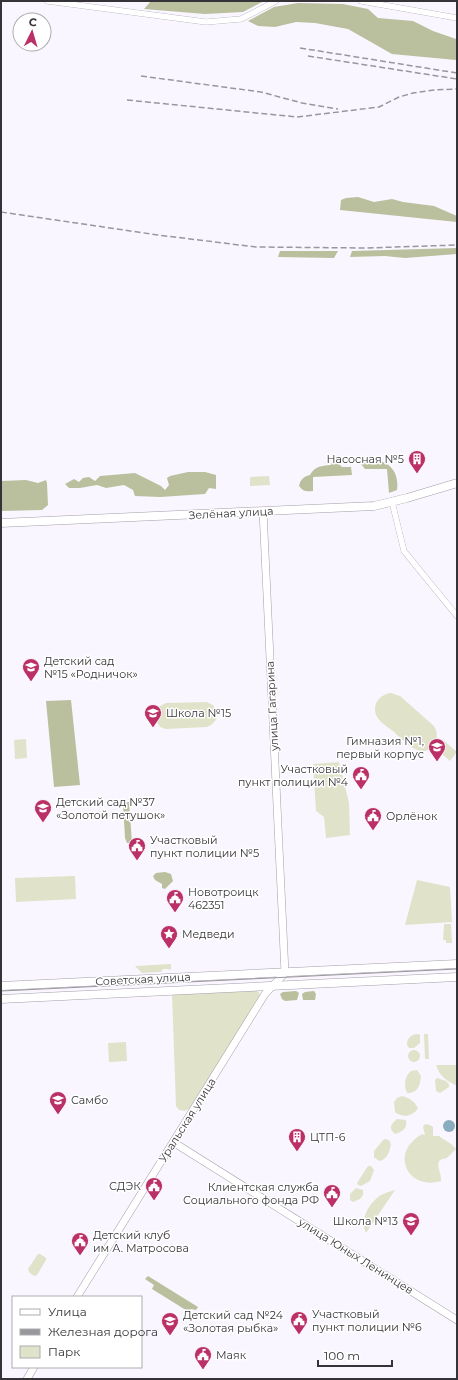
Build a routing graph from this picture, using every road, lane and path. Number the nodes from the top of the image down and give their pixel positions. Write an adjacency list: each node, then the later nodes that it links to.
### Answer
1 (47, 1): 2 (street)
2 (276, 1)
3 (361, 1): 4 (street)
4 (457, 18)
5 (457, 482): 6 (main road, Зелёная улица)
6 (392, 502): 7 (main road, Зелёная улица); 9 (street)
7 (263, 511): 8 (main road, Зелёная улица); 11 (street, улица Гагарина)
8 (1, 523)
9 (457, 616)
10 (457, 964): 11 (main road, Советская улица)
11 (285, 973): 13 (street); 14 (main road, Советская улица)
12 (457, 977): 13 (main road, Советская улица)
13 (273, 985): 15 (main road, Советская улица); 16 (street, Уральская улица)
14 (1, 986)
15 (1, 999)
16 (174, 1142): 17 (street, Уральская улица); 18 (street, улица Юных Ленинцев)
17 (78, 1296)
18 (457, 1320)
19 (33, 1368): 20 (street)
20 (27, 1379)

